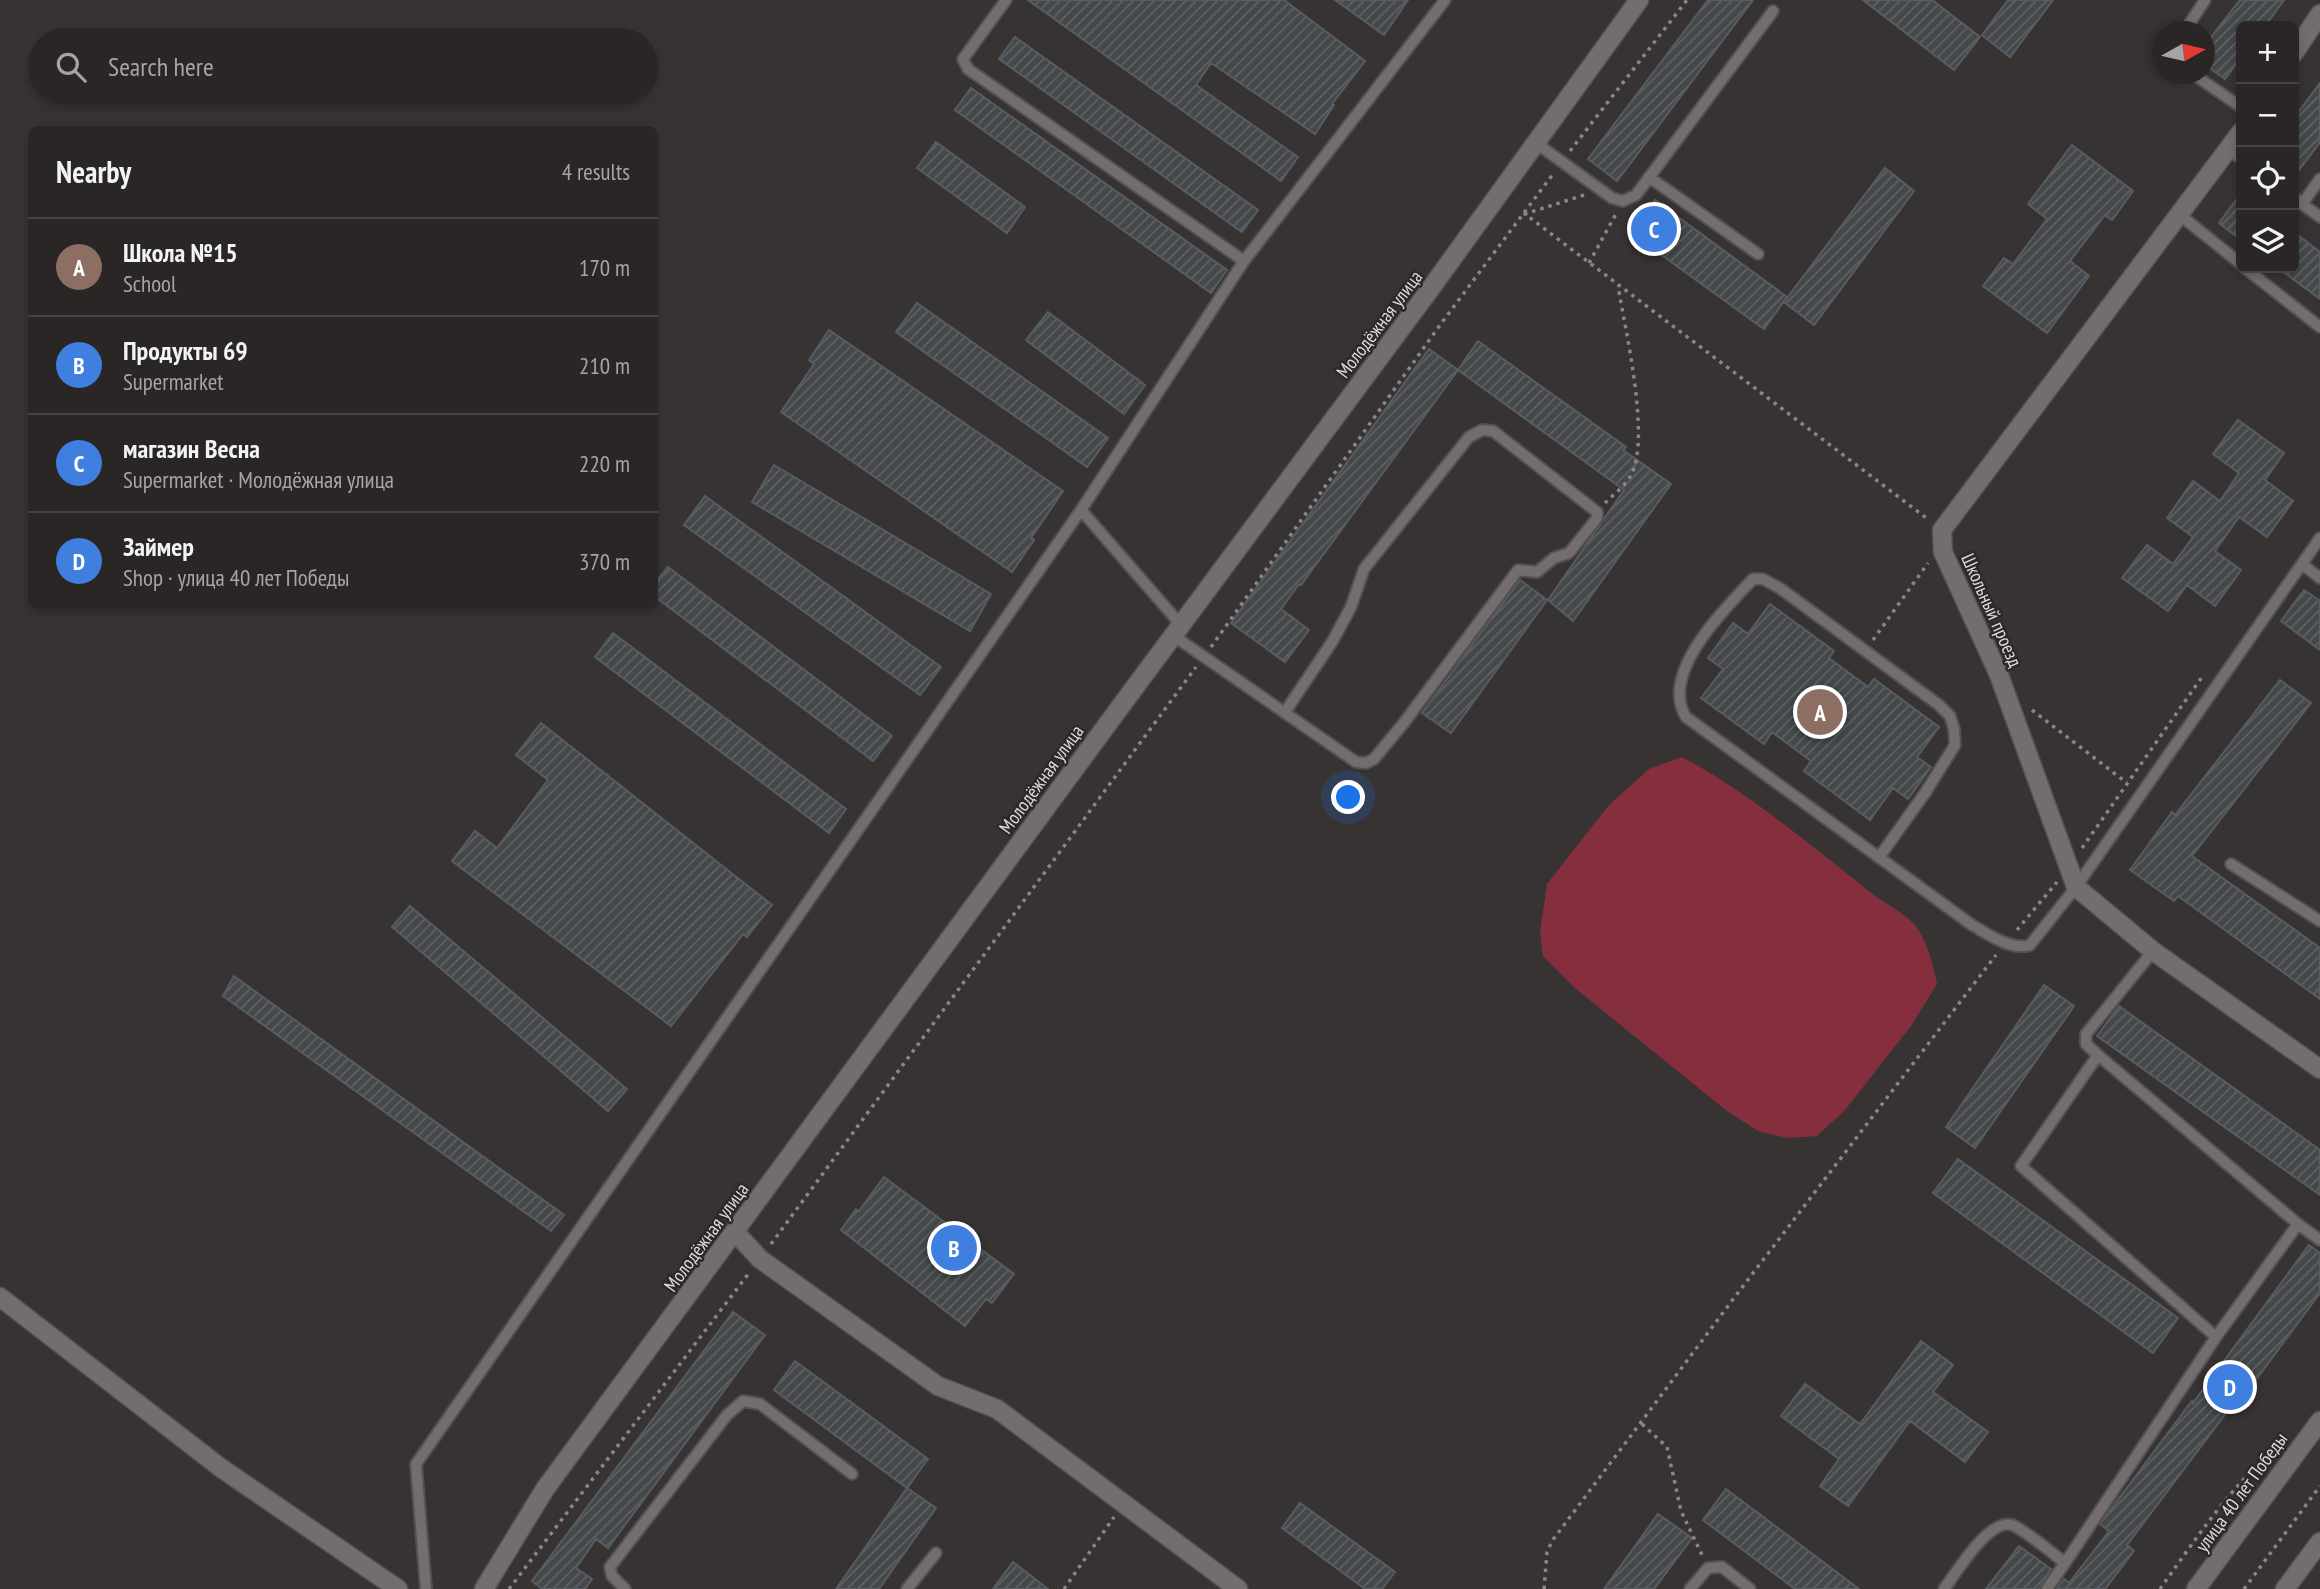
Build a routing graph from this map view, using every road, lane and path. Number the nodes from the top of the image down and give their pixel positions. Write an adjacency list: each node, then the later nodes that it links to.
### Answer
1 (1006, 0): 26 (lane)
2 (1445, 0): 26 (lane)
3 (1639, 0): 12 (street, Молодёжная улица)
4 (1687, 0): 14 (path)
5 (2205, 0): 8 (lane)
6 (1773, 11): 15 (lane)
7 (2320, 14): 9 (street)
8 (2191, 21)
9 (2299, 46)
10 (2208, 84): 11 (lane)
11 (2236, 104)
12 (1536, 142): 14 (lane); 38 (street, Молодёжная улица)
13 (2235, 154): 22 (street)
14 (1562, 161): 17 (lane); 21 (path)
15 (1649, 177): 19 (lane); 24 (lane)
16 (2320, 179): 18 (lane)
17 (1601, 190): 19 (lane); 21 (path)
18 (2299, 200)
19 (1623, 201): 27 (path)
20 (2299, 202): 23 (lane)
21 (1525, 214): 27 (path); 40 (path)
22 (2180, 215): 25 (lane); 33 (street)
23 (2320, 217)
24 (1758, 254)
25 (2236, 260)
26 (1244, 261): 31 (lane)
27 (1590, 263): 29 (path)
28 (2251, 273): 30 (lane)
29 (1618, 284): 32 (path); 33 (path)
30 (2320, 327)
31 (1081, 510): 38 (lane); 71 (lane)
32 (1597, 512): 43 (lane); 43 (lane)
33 (1942, 530): 35 (street, Школьный проезд)
34 (2320, 538): 36 (lane)
35 (1943, 552): 39 (path); 47 (street, Школьный проезд)
36 (2302, 564): 37 (lane); 48 (lane)
37 (2320, 578)
38 (1177, 630): 40 (lane); 55 (street, Молодёжная улица)
39 (1865, 651): 45 (lane); 45 (lane)
40 (1204, 657): 43 (lane); 57 (path)
41 (2204, 674): 44 (path)
42 (2030, 708): 44 (path)
43 (1285, 712)
44 (2127, 783): 47 (path)
45 (1880, 856): 50 (lane)
46 (2231, 864): 49 (lane)
47 (2068, 868): 48 (street, Школьный проезд); 50 (path)
48 (2076, 887): 50 (lane); 51 (street, Школьный проезд)
49 (2320, 921)
50 (2005, 943): 61 (path)
51 (2153, 951): 52 (lane); 53 (street, Школьный проезд)
52 (2098, 1055): 54 (lane); 59 (lane)
53 (2320, 1069)
54 (2298, 1224): 56 (lane); 59 (lane)
55 (735, 1232): 57 (street); 72 (street, Молодёжная улица)
56 (2320, 1240)
57 (760, 1259): 65 (street); 73 (path)
58 (0, 1297): 70 (street)
59 (2216, 1337): 68 (lane)
60 (2320, 1421): 84 (street, улица 40 лет Победы)
61 (1642, 1424): 69 (path); 78 (path)
62 (2284, 1440): 83 (path)
63 (852, 1474): 74 (lane)
64 (2320, 1486): 85 (path)
65 (1123, 1503): 76 (path); 77 (street)
66 (2320, 1542): 86 (street)
67 (936, 1553): 75 (lane)
68 (2065, 1563): 81 (lane); 82 (lane)
69 (1708, 1569): 79 (lane); 80 (lane)
70 (398, 1589)
71 (426, 1589)
72 (484, 1589)
73 (509, 1589)
74 (625, 1589)
75 (907, 1589)
76 (1064, 1589)
77 (1238, 1589)
78 (1544, 1589)
79 (1690, 1589)
80 (1750, 1589)
81 (1944, 1589)
82 (2048, 1589)
83 (2160, 1589)
84 (2196, 1589)
85 (2244, 1589)
86 (2285, 1589)

